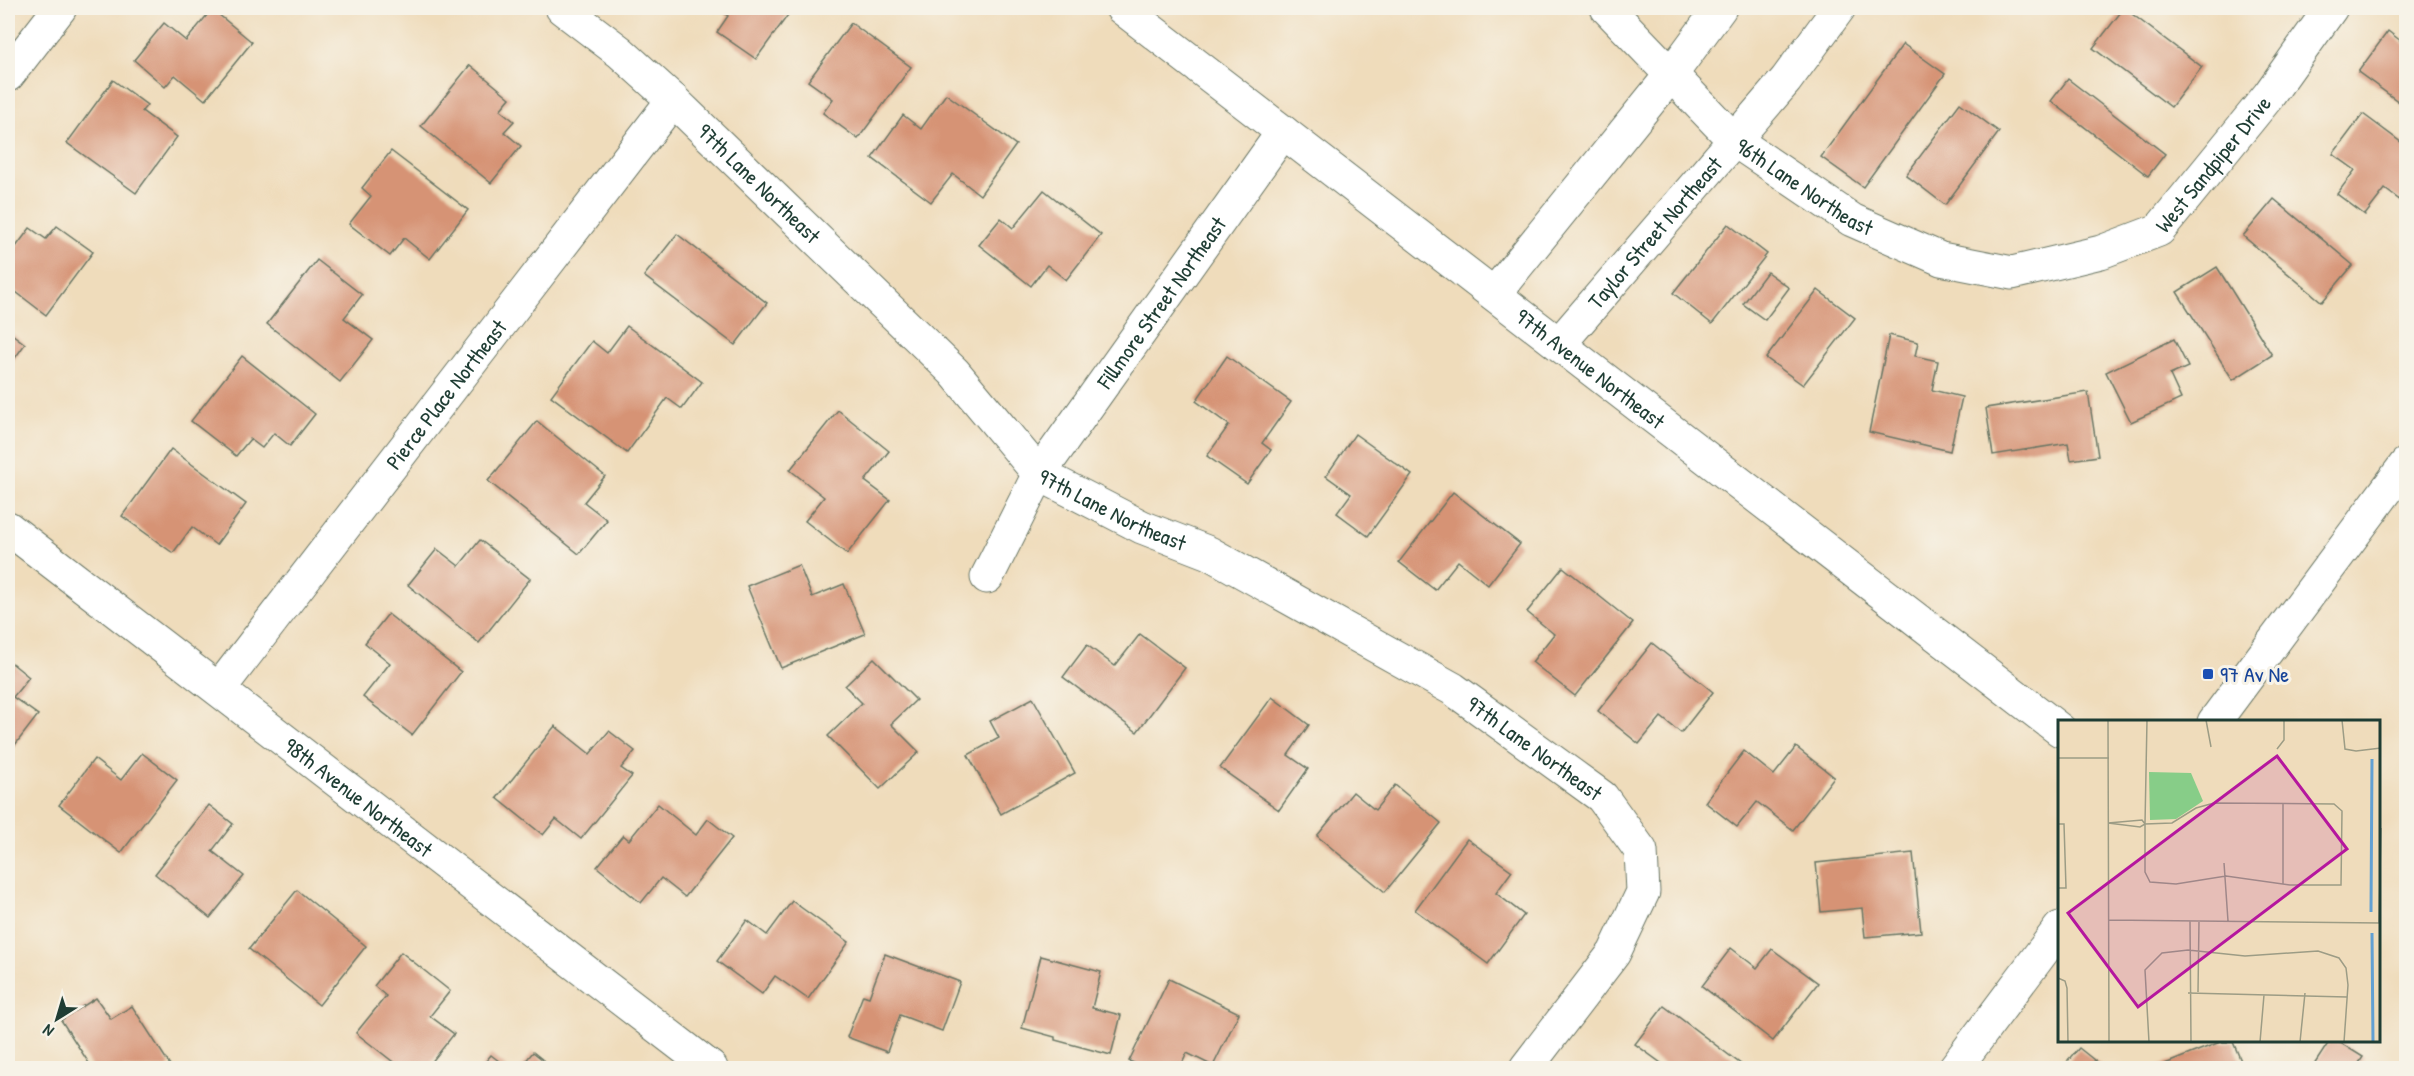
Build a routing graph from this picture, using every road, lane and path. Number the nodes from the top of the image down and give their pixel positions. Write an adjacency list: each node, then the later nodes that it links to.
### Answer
1 (60, 8): 8 (street)
2 (562, 8): 10 (street, 97th Lane Northeast)
3 (1122, 8): 11 (street, 97th Avenue Northeast)
4 (1607, 8): 9 (street, 96th Lane Northeast)
5 (1720, 8): 9 (street)
6 (1839, 8): 12 (street, Taylor Street Northeast)
7 (2331, 8): 13 (street, West Sandpiper Drive)
8 (8, 75)
9 (1670, 76): 12 (street, 96th Lane Northeast); 14 (street)
10 (673, 100): 17 (street, 97th Lane Northeast); 20 (street, Pierce Place Northeast)
11 (1283, 132): 14 (street, 97th Avenue Northeast); 17 (street, Fillmore Street Northeast)
12 (1734, 140): 13 (street, 96th Lane Northeast); 15 (street, Taylor Street Northeast)
13 (2053, 263)
14 (1494, 294): 15 (street, 97th Avenue Northeast)
15 (1559, 345): 22 (street, 97th Avenue Northeast)
16 (2406, 464): 21 (street)
17 (1039, 474): 19 (street, Fillmore Street Northeast); 25 (street, 97th Lane Northeast)
18 (8, 528): 20 (street, 98th Avenue Northeast)
19 (987, 577)
20 (219, 689): 24 (street, 98th Avenue Northeast)
21 (2215, 720)
22 (2058, 728)
23 (2058, 931): 26 (street)
24 (711, 1068)
25 (1526, 1068)
26 (1955, 1068)

